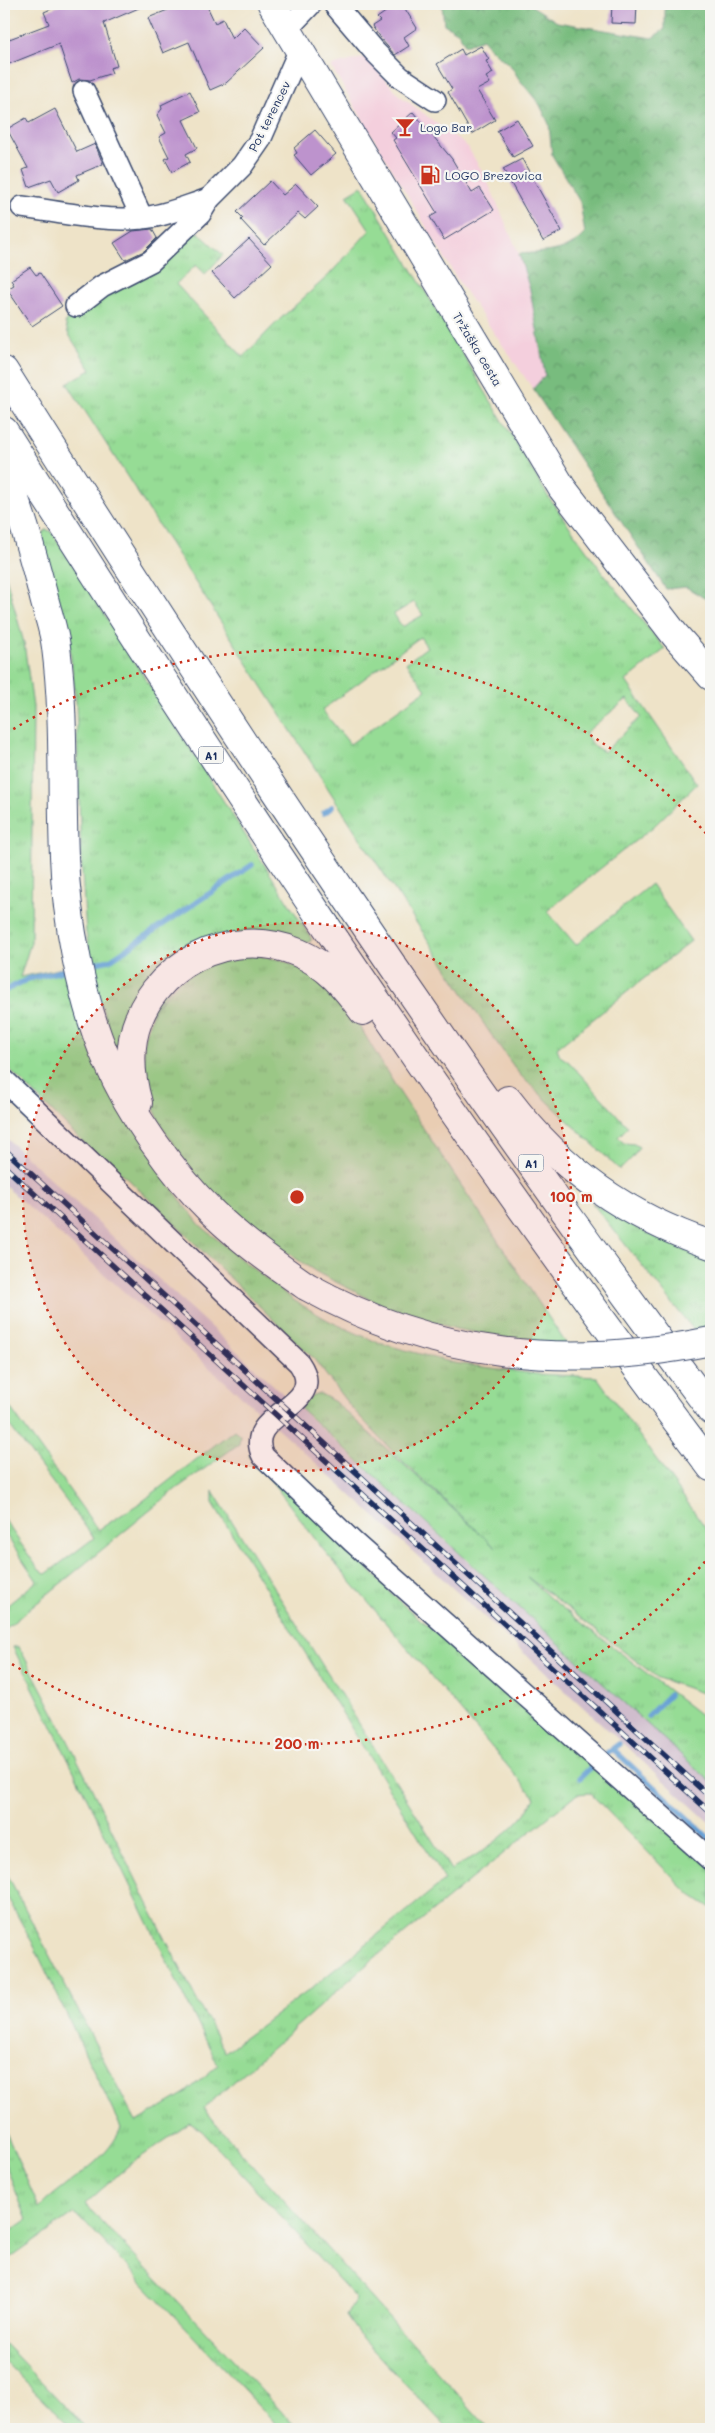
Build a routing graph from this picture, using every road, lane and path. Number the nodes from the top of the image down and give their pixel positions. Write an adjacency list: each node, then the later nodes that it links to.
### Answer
1 (272, 4): 4 (main road, Tržaška cesta)
2 (312, 4): 4 (street)
3 (334, 4): 6 (street)
4 (293, 39): 7 (street, Pot terencev); 14 (main road, Tržaška cesta)
5 (84, 91): 9 (street)
6 (435, 100)
7 (209, 199): 9 (street, Pot terencev); 10 (street, Pot terencev)
8 (22, 207): 9 (street, Pot terencev)
9 (142, 218)
10 (76, 306)
11 (4, 371): 15 (main road, A1)
12 (4, 431): 16 (main road, A1)
13 (4, 473): 18 (main road)
14 (711, 676)
15 (441, 1035): 19 (main road); 21 (main road, A1)
16 (426, 1073): 18 (main road); 22 (main road, A1)
17 (4, 1080): 23 (street)
18 (152, 1140): 20 (main road, bridge)
19 (711, 1245)
20 (711, 1341)
21 (711, 1410)
22 (711, 1467)
23 (711, 1860)

